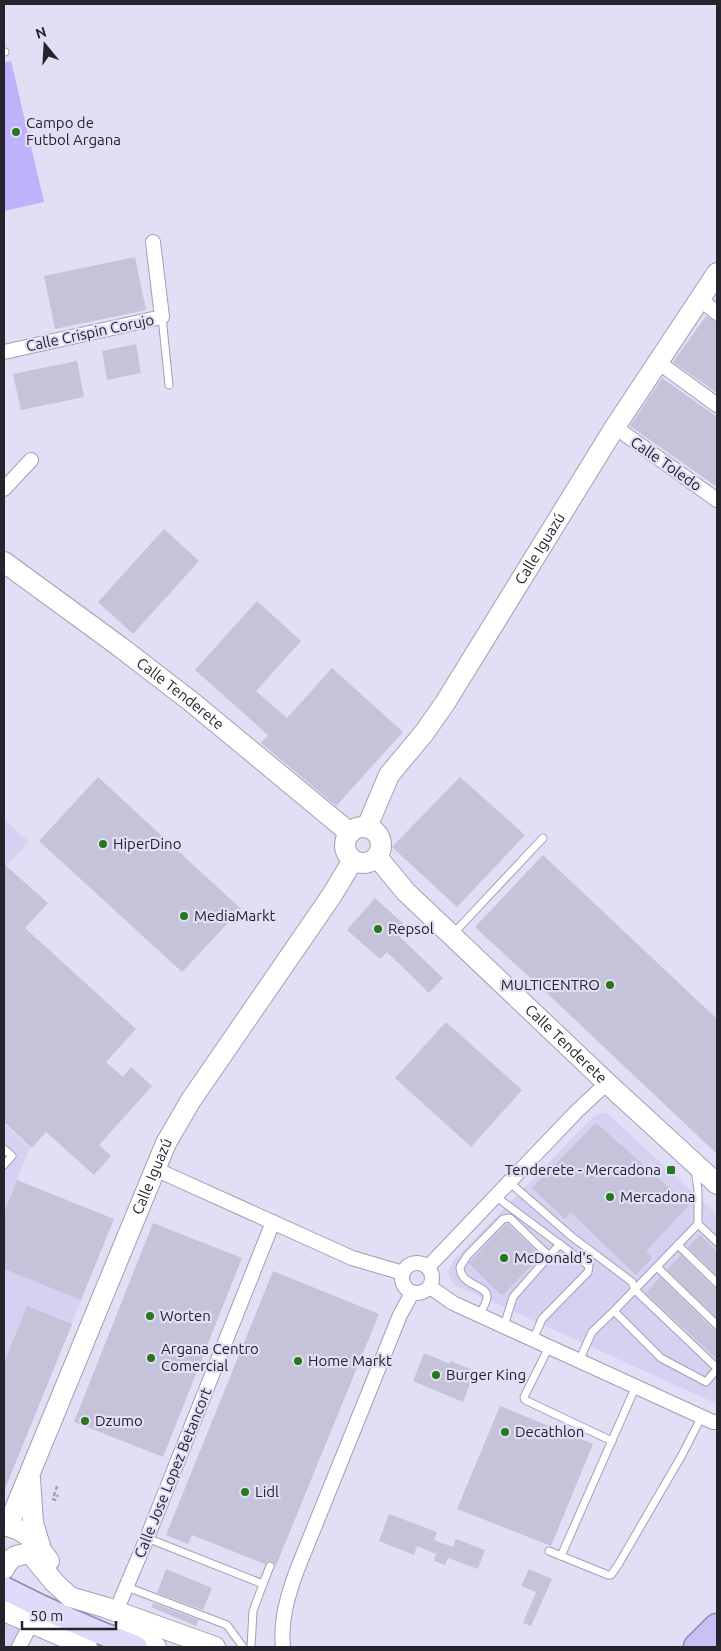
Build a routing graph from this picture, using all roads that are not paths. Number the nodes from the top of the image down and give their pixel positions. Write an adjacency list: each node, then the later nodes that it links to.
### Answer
1 (153, 242): 5 (street, Calle Crispin Corujo)
2 (717, 273): 3 (street, Calle Iguazú)
3 (700, 299): 4 (street); 7 (street, Calle Iguazú)
4 (717, 313)
5 (162, 317): 6 (street, Calle Crispin Corujo); 8 (lane)
6 (4, 352)
7 (658, 362): 9 (street); 10 (street, Calle Iguazú)
8 (169, 385)
9 (717, 404)
10 (615, 428): 13 (street, Calle Toledo); 15 (street, Calle Iguazú)
11 (31, 460): 12 (street)
12 (4, 489)
13 (717, 500)
14 (4, 562): 15 (street, Calle Tenderete)
15 (358, 830): 17 (street); 18 (street)
16 (543, 838): 19 (lane)
17 (377, 857): 18 (street); 19 (street, Calle Tenderete)
18 (353, 860): 24 (street, Calle Iguazú)
19 (452, 936): 20 (street, Calle Tenderete)
20 (607, 1083): 22 (street, Calle Tenderete); 25 (street)
21 (4, 1149): 23 (lane)
22 (694, 1162): 26 (street, Calle Tenderete); 29 (lane)
23 (4, 1165)
24 (155, 1169): 28 (street); 53 (street, Calle Iguazú)
25 (509, 1182): 27 (street); 39 (lane)
26 (717, 1184)
27 (495, 1196): 31 (lane); 34 (street)
28 (274, 1222): 36 (street); 55 (street, Calle Jose Lopez Betancort)
29 (698, 1224): 30 (lane); 32 (lane)
30 (717, 1242)
31 (560, 1244): 33 (lane); 45 (lane)
32 (678, 1245): 35 (lane); 37 (lane)
33 (550, 1256): 42 (lane); 44 (lane)
34 (428, 1267): 36 (street); 38 (street)
35 (657, 1267): 39 (lane); 43 (lane)
36 (403, 1273): 40 (street)
37 (717, 1283)
38 (430, 1287): 40 (street); 42 (street)
39 (635, 1290): 41 (lane); 48 (lane)
40 (412, 1292): 74 (street)
41 (614, 1311): 47 (lane); 48 (lane)
42 (479, 1315): 44 (street)
43 (717, 1325)
44 (504, 1326): 45 (street)
45 (532, 1340): 46 (street)
46 (549, 1347): 47 (street); 52 (lane)
47 (580, 1361): 49 (street)
48 (717, 1369)
49 (636, 1386): 50 (street); 52 (lane)
50 (702, 1416): 51 (street); 58 (lane)
51 (717, 1422)
52 (612, 1441): 58 (lane)
53 (29, 1475): 54 (street, Calle Iguazú); 56 (street)
54 (6, 1534): 56 (street)
55 (147, 1538): 61 (lane); 62 (street, Calle Jose Lopez Betancort)
56 (36, 1551): 60 (street); 63 (street)
57 (549, 1551): 58 (lane)
58 (561, 1556)
59 (270, 1566): 61 (lane)
60 (5, 1580): 67 (main road); 69 (main road); 70 (street)
61 (263, 1584): 73 (lane)
62 (127, 1587): 63 (street, Calle Jose Lopez Betancort); 72 (lane)
63 (110, 1609): 71 (street)
64 (4, 1611): 65 (street)
65 (30, 1624): 67 (street); 68 (street)
66 (717, 1627): 75 (highway)
67 (104, 1646)
68 (19, 1647)
69 (136, 1647)
70 (156, 1647)
71 (215, 1647)
72 (244, 1647)
73 (251, 1647)
74 (283, 1647)
75 (697, 1647)

